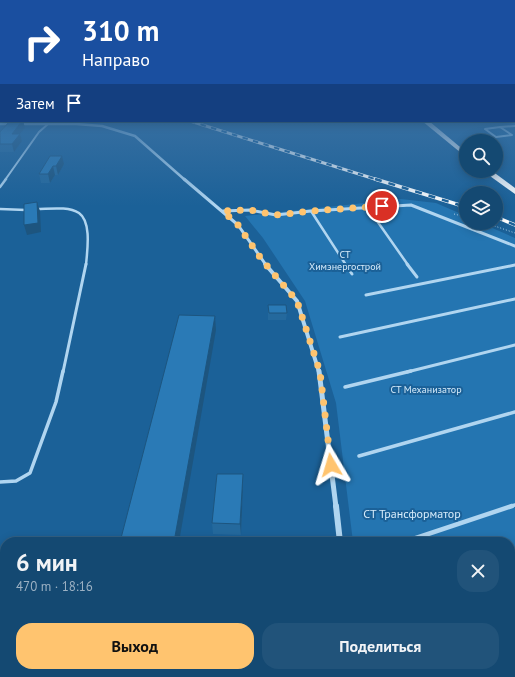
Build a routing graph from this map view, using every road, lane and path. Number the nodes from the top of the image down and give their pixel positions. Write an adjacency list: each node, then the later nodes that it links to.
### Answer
1 (31, 144): 6 (lane)
2 (143, 144): 10 (street)
3 (503, 175): 5 (highway)
4 (496, 178): 7 (highway)
5 (515, 184)
6 (0, 187)
7 (515, 192)
8 (368, 208): 11 (street); 14 (street); 17 (lane)
9 (0, 209): 25 (lane)
10 (223, 211): 11 (street); 27 (street)
11 (311, 211): 16 (lane)
12 (503, 229): 13 (path)
13 (515, 233)
14 (515, 246)
15 (515, 265): 18 (lane)
16 (352, 274)
17 (418, 277)
18 (366, 296)
19 (515, 299): 20 (lane)
20 (340, 338)
21 (515, 345): 22 (lane)
22 (345, 387)
23 (515, 412): 24 (lane)
24 (359, 456)
25 (0, 482)
26 (515, 506): 28 (lane)
27 (339, 537)
28 (419, 537)

